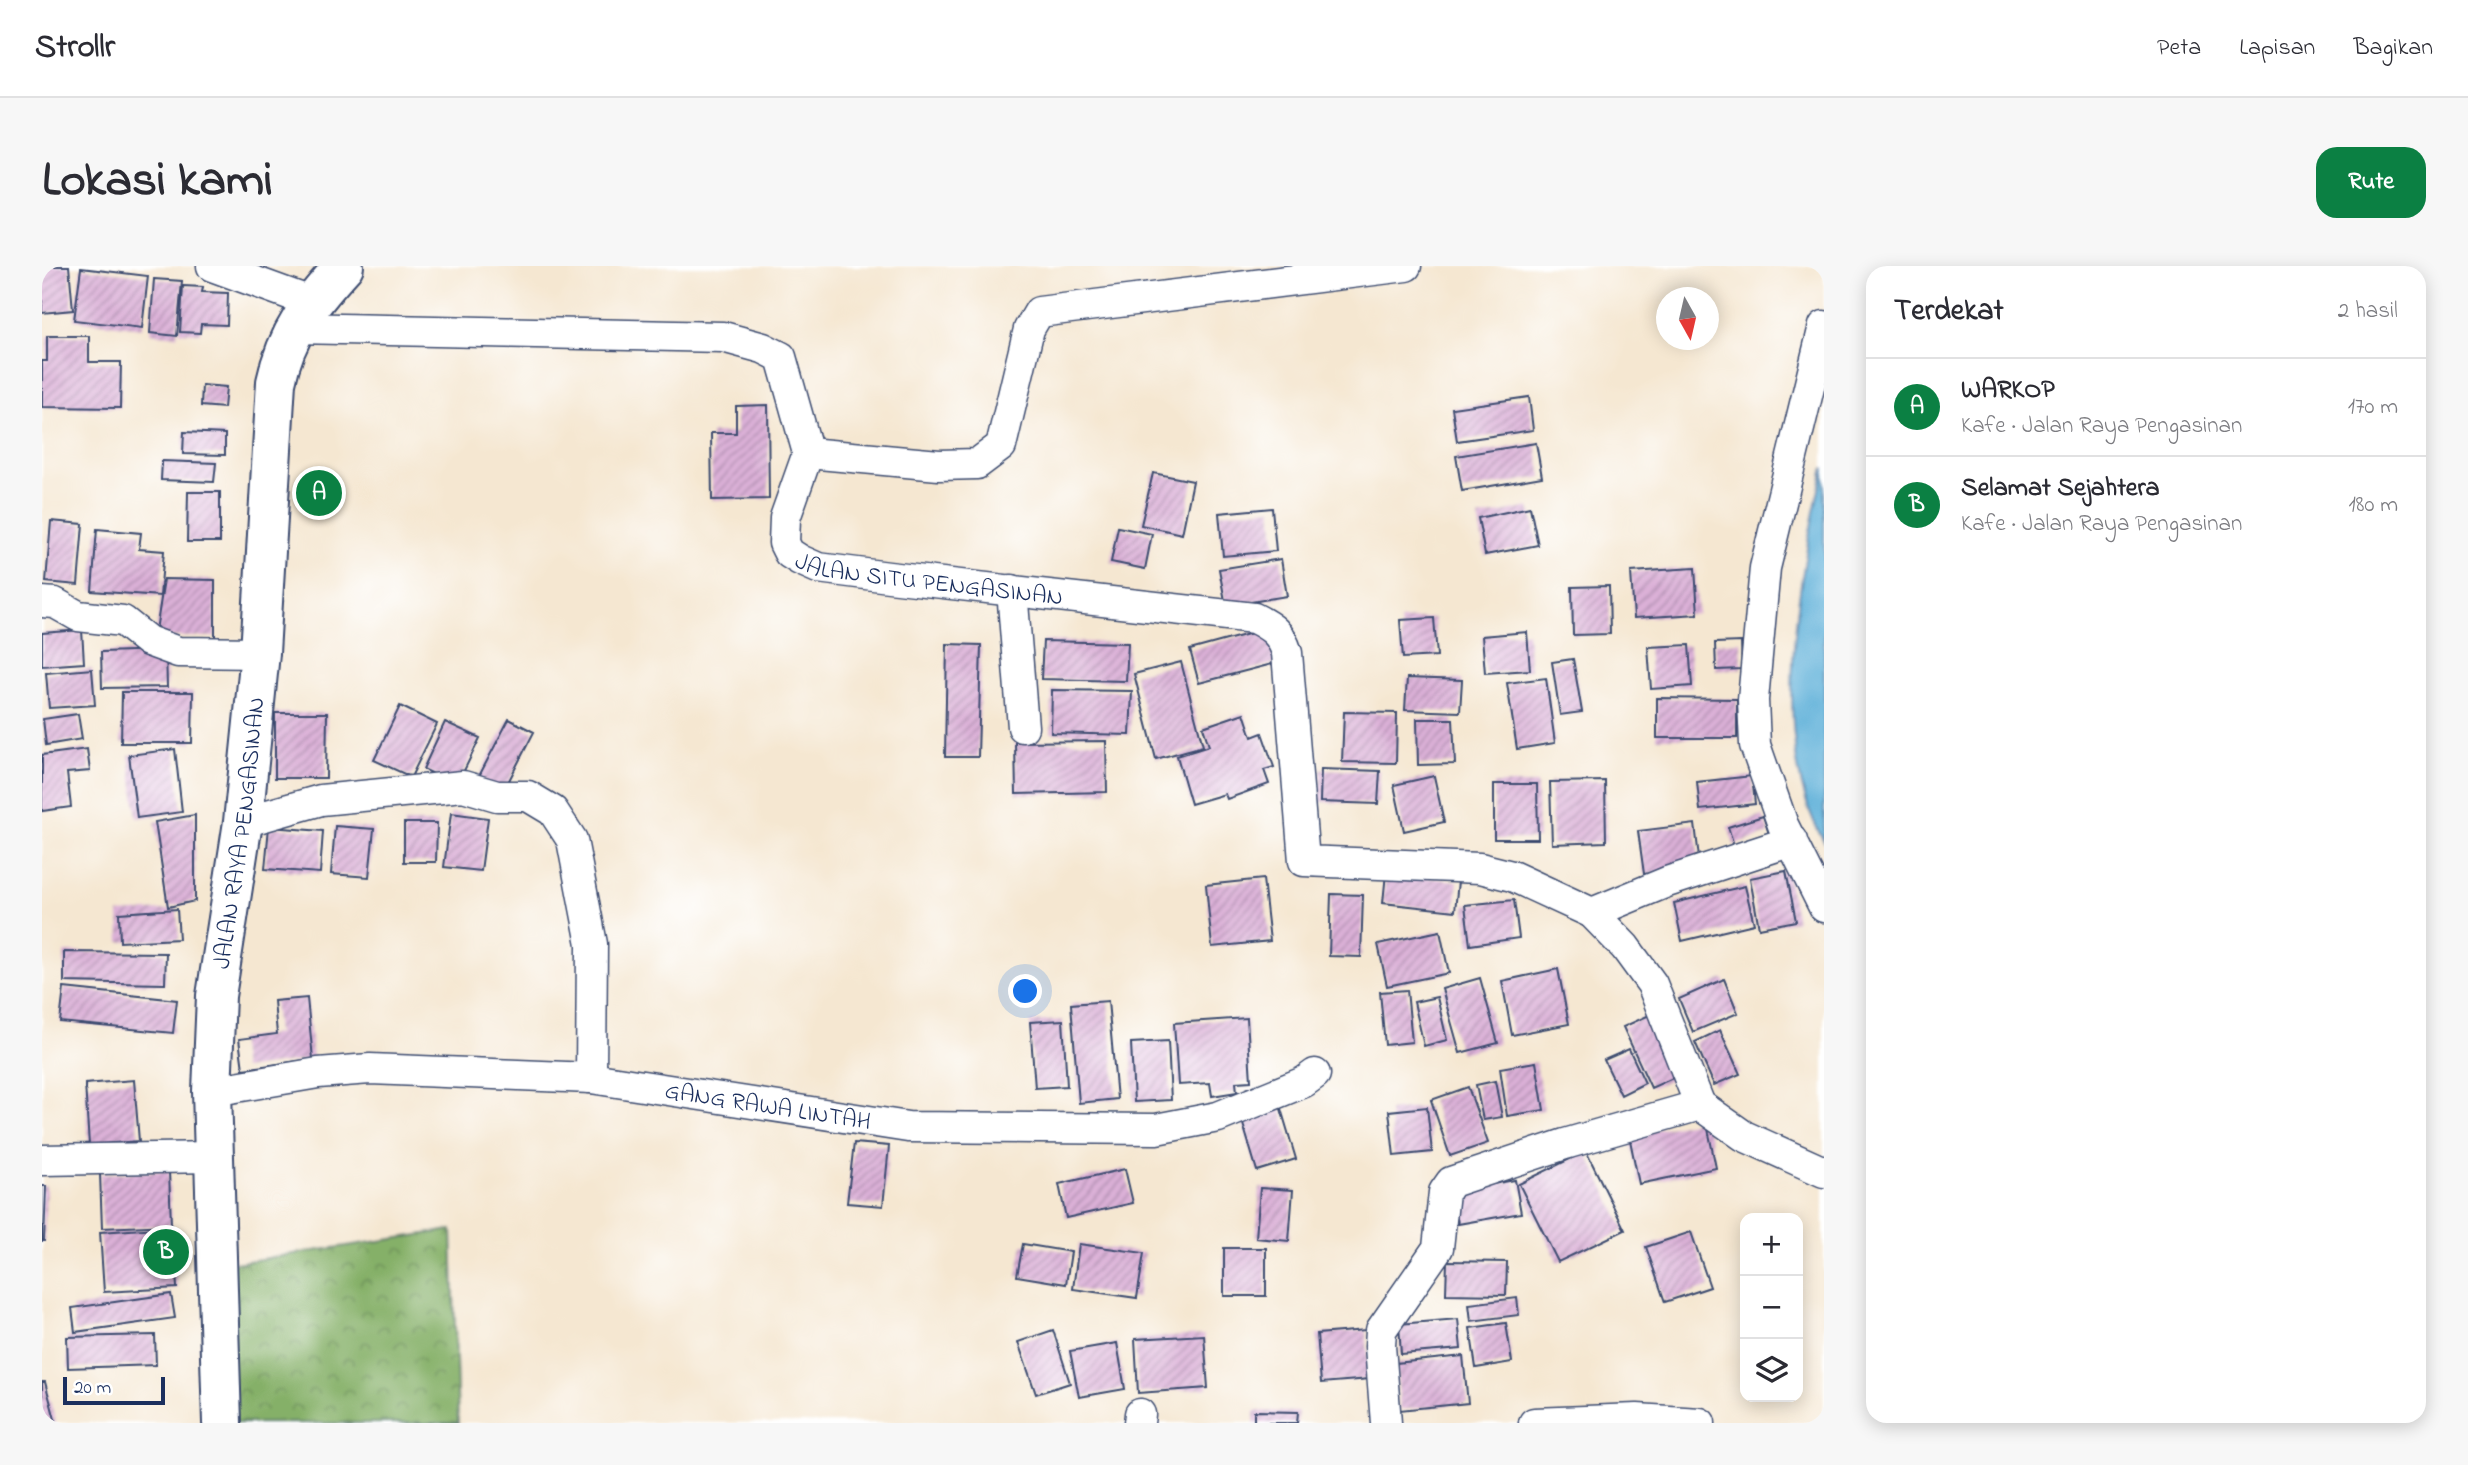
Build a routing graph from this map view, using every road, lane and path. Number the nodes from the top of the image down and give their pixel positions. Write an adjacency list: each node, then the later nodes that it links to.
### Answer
1 (212, 266): 4 (street)
2 (344, 266): 4 (main road, JALAN RAYA PENGASINAN)
3 (1406, 266): 6 (street)
4 (302, 315): 6 (street); 9 (main road, JALAN RAYA PENGASINAN)
5 (1824, 326): 12 (street)
6 (808, 453): 7 (street, JALAN SITU PENGASINAN)
7 (1012, 590): 10 (street); 14 (street, JALAN SITU PENGASINAN)
8 (42, 601): 9 (street)
9 (260, 653): 11 (main road, JALAN RAYA PENGASINAN)
10 (1023, 727)
11 (243, 822): 16 (street); 17 (main road, JALAN RAYA PENGASINAN)
12 (1792, 841): 13 (street); 14 (street)
13 (1824, 906)
14 (1592, 913): 18 (street)
15 (1315, 1074): 16 (street, GANG RAWA LINTAH)
16 (591, 1078): 17 (street, GANG RAWA LINTAH)
17 (212, 1091): 19 (main road, JALAN RAYA PENGASINAN)
18 (1700, 1105): 21 (street); 23 (street)
19 (213, 1157): 20 (street); 22 (main road, JALAN RAYA PENGASINAN)
20 (42, 1160)
21 (1824, 1172)
22 (222, 1423)
23 (1386, 1423)
24 (1534, 1423): 25 (street)
25 (1700, 1423)

